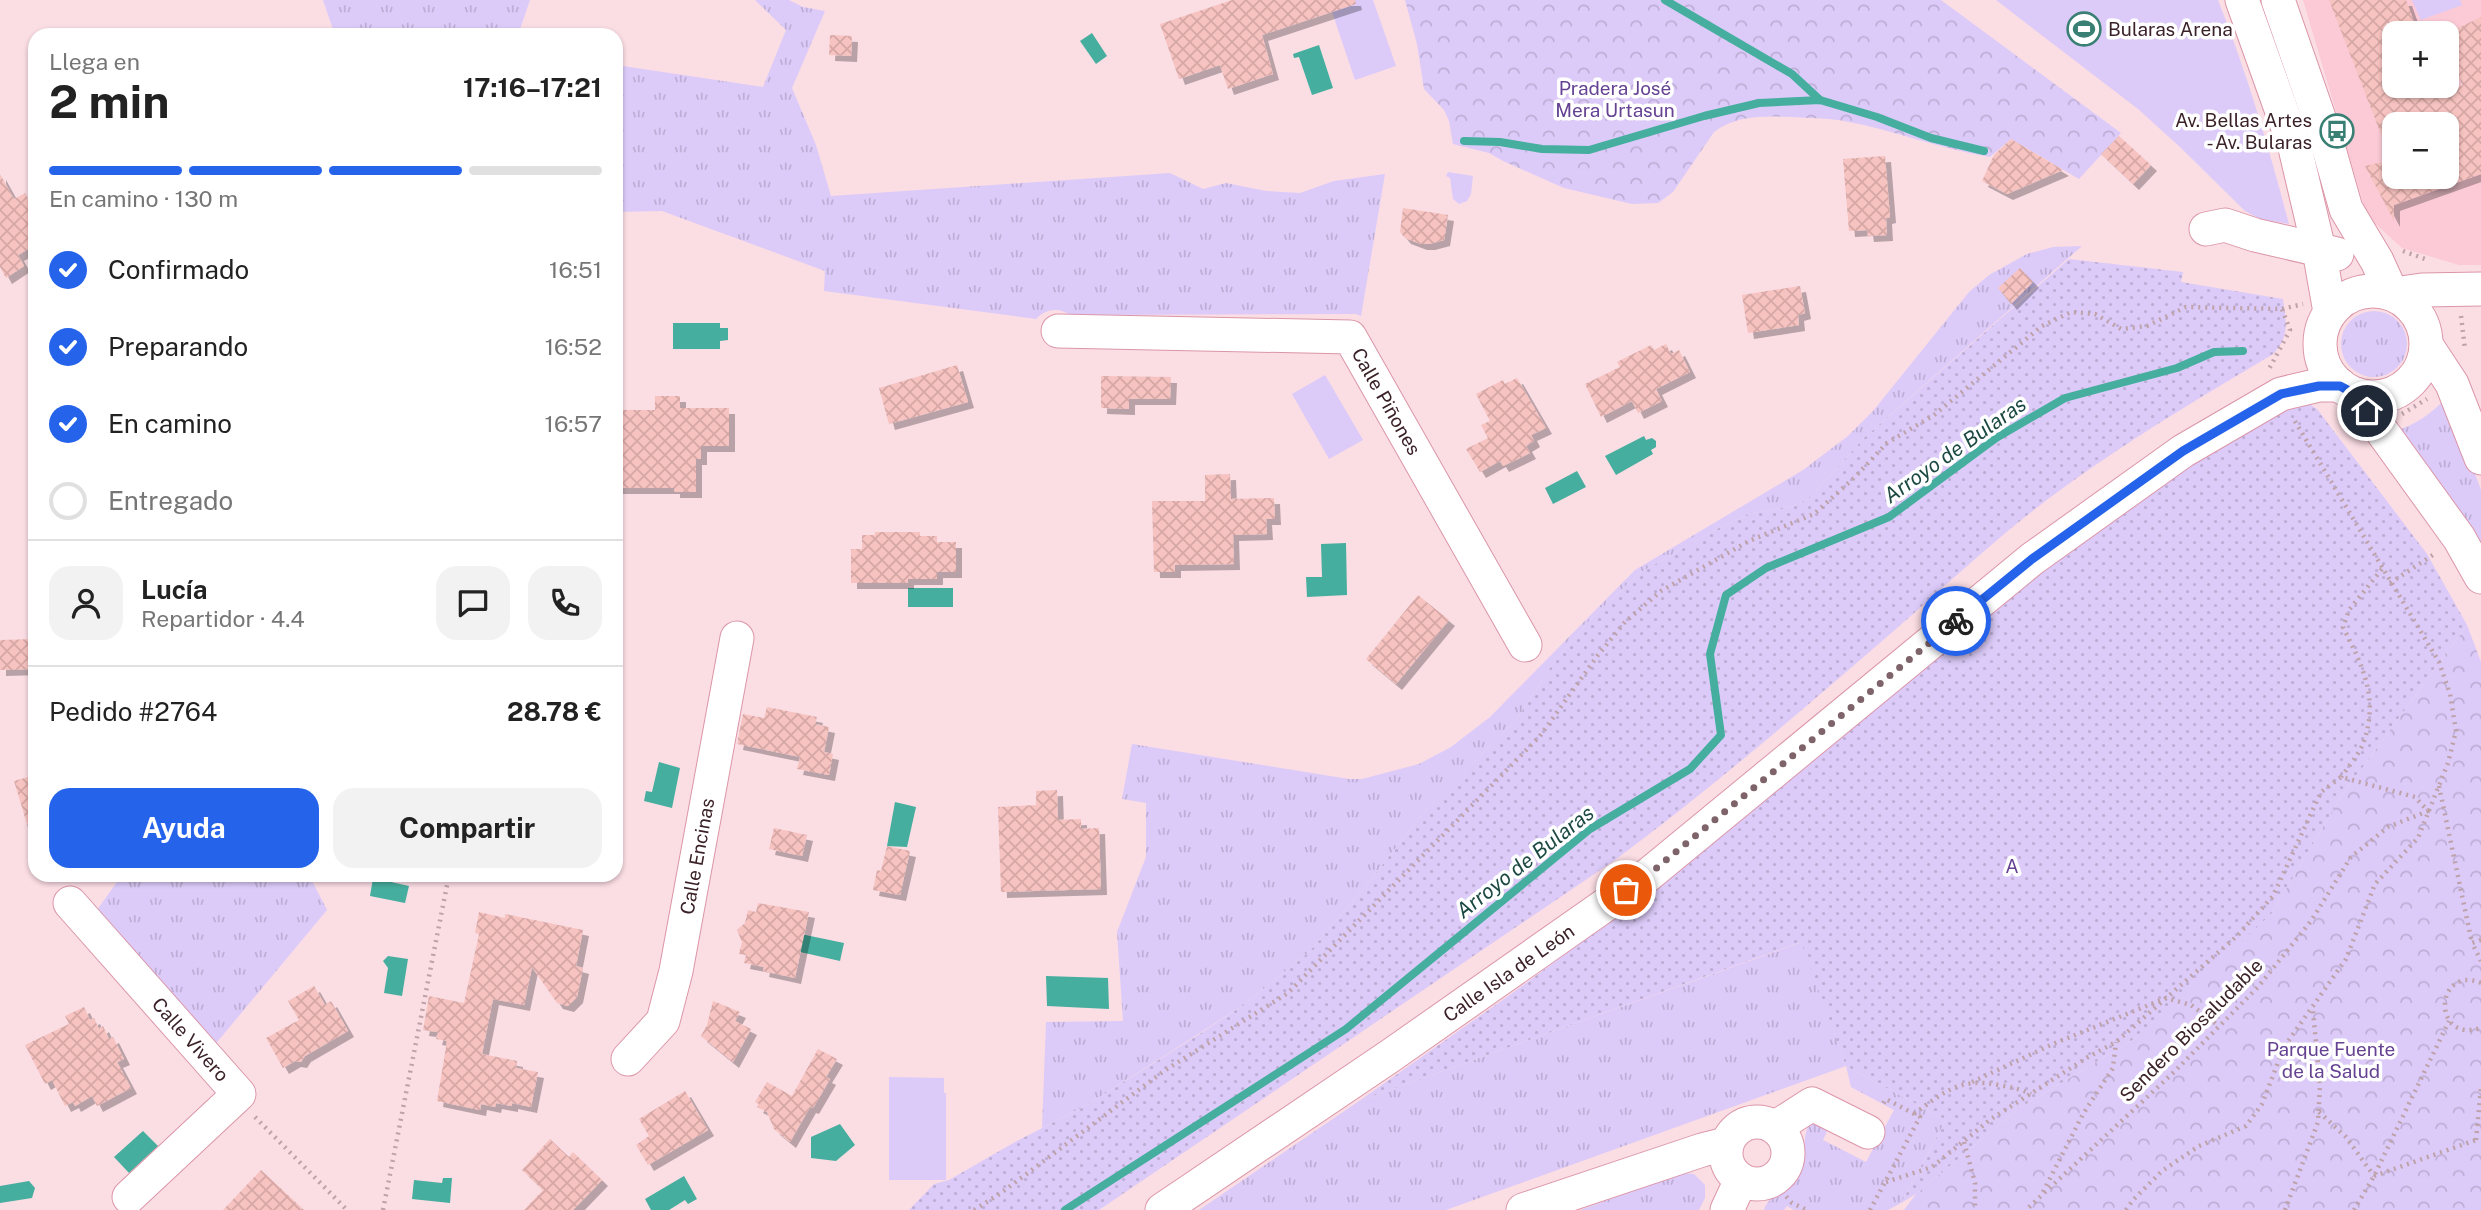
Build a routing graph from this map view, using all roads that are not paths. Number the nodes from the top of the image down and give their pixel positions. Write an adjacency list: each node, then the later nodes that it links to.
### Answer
1 (2242, 0): 3 (street)
2 (2278, 0): 4 (street)
3 (2321, 261): 4 (street); 7 (street)
4 (2377, 261): 6 (street)
5 (2481, 289): 6 (street)
6 (2393, 294): 7 (street); 9 (street)
7 (2325, 326): 10 (street); 11 (street, Calle Isla de León)
8 (1058, 331): 15 (street, Calle Piñones)
9 (2427, 346): 10 (street); 12 (street)
10 (2348, 390): 11 (street, Calle Isla de León); 13 (street)
11 (2281, 394): 23 (street, Calle Isla de León)
12 (2481, 458)
13 (2481, 577)
14 (737, 638): 17 (street, Calle Encinas)
15 (1525, 645)
16 (70, 903): 22 (street, Calle Vivero)
17 (628, 1059)
18 (1776, 1127): 19 (street); 20 (street); 21 (street)
19 (1868, 1132)
20 (1727, 1144): 21 (street); 24 (street)
21 (1757, 1181): 25 (street)
22 (129, 1197)
23 (1162, 1210)
24 (1522, 1210)
25 (1727, 1210)

